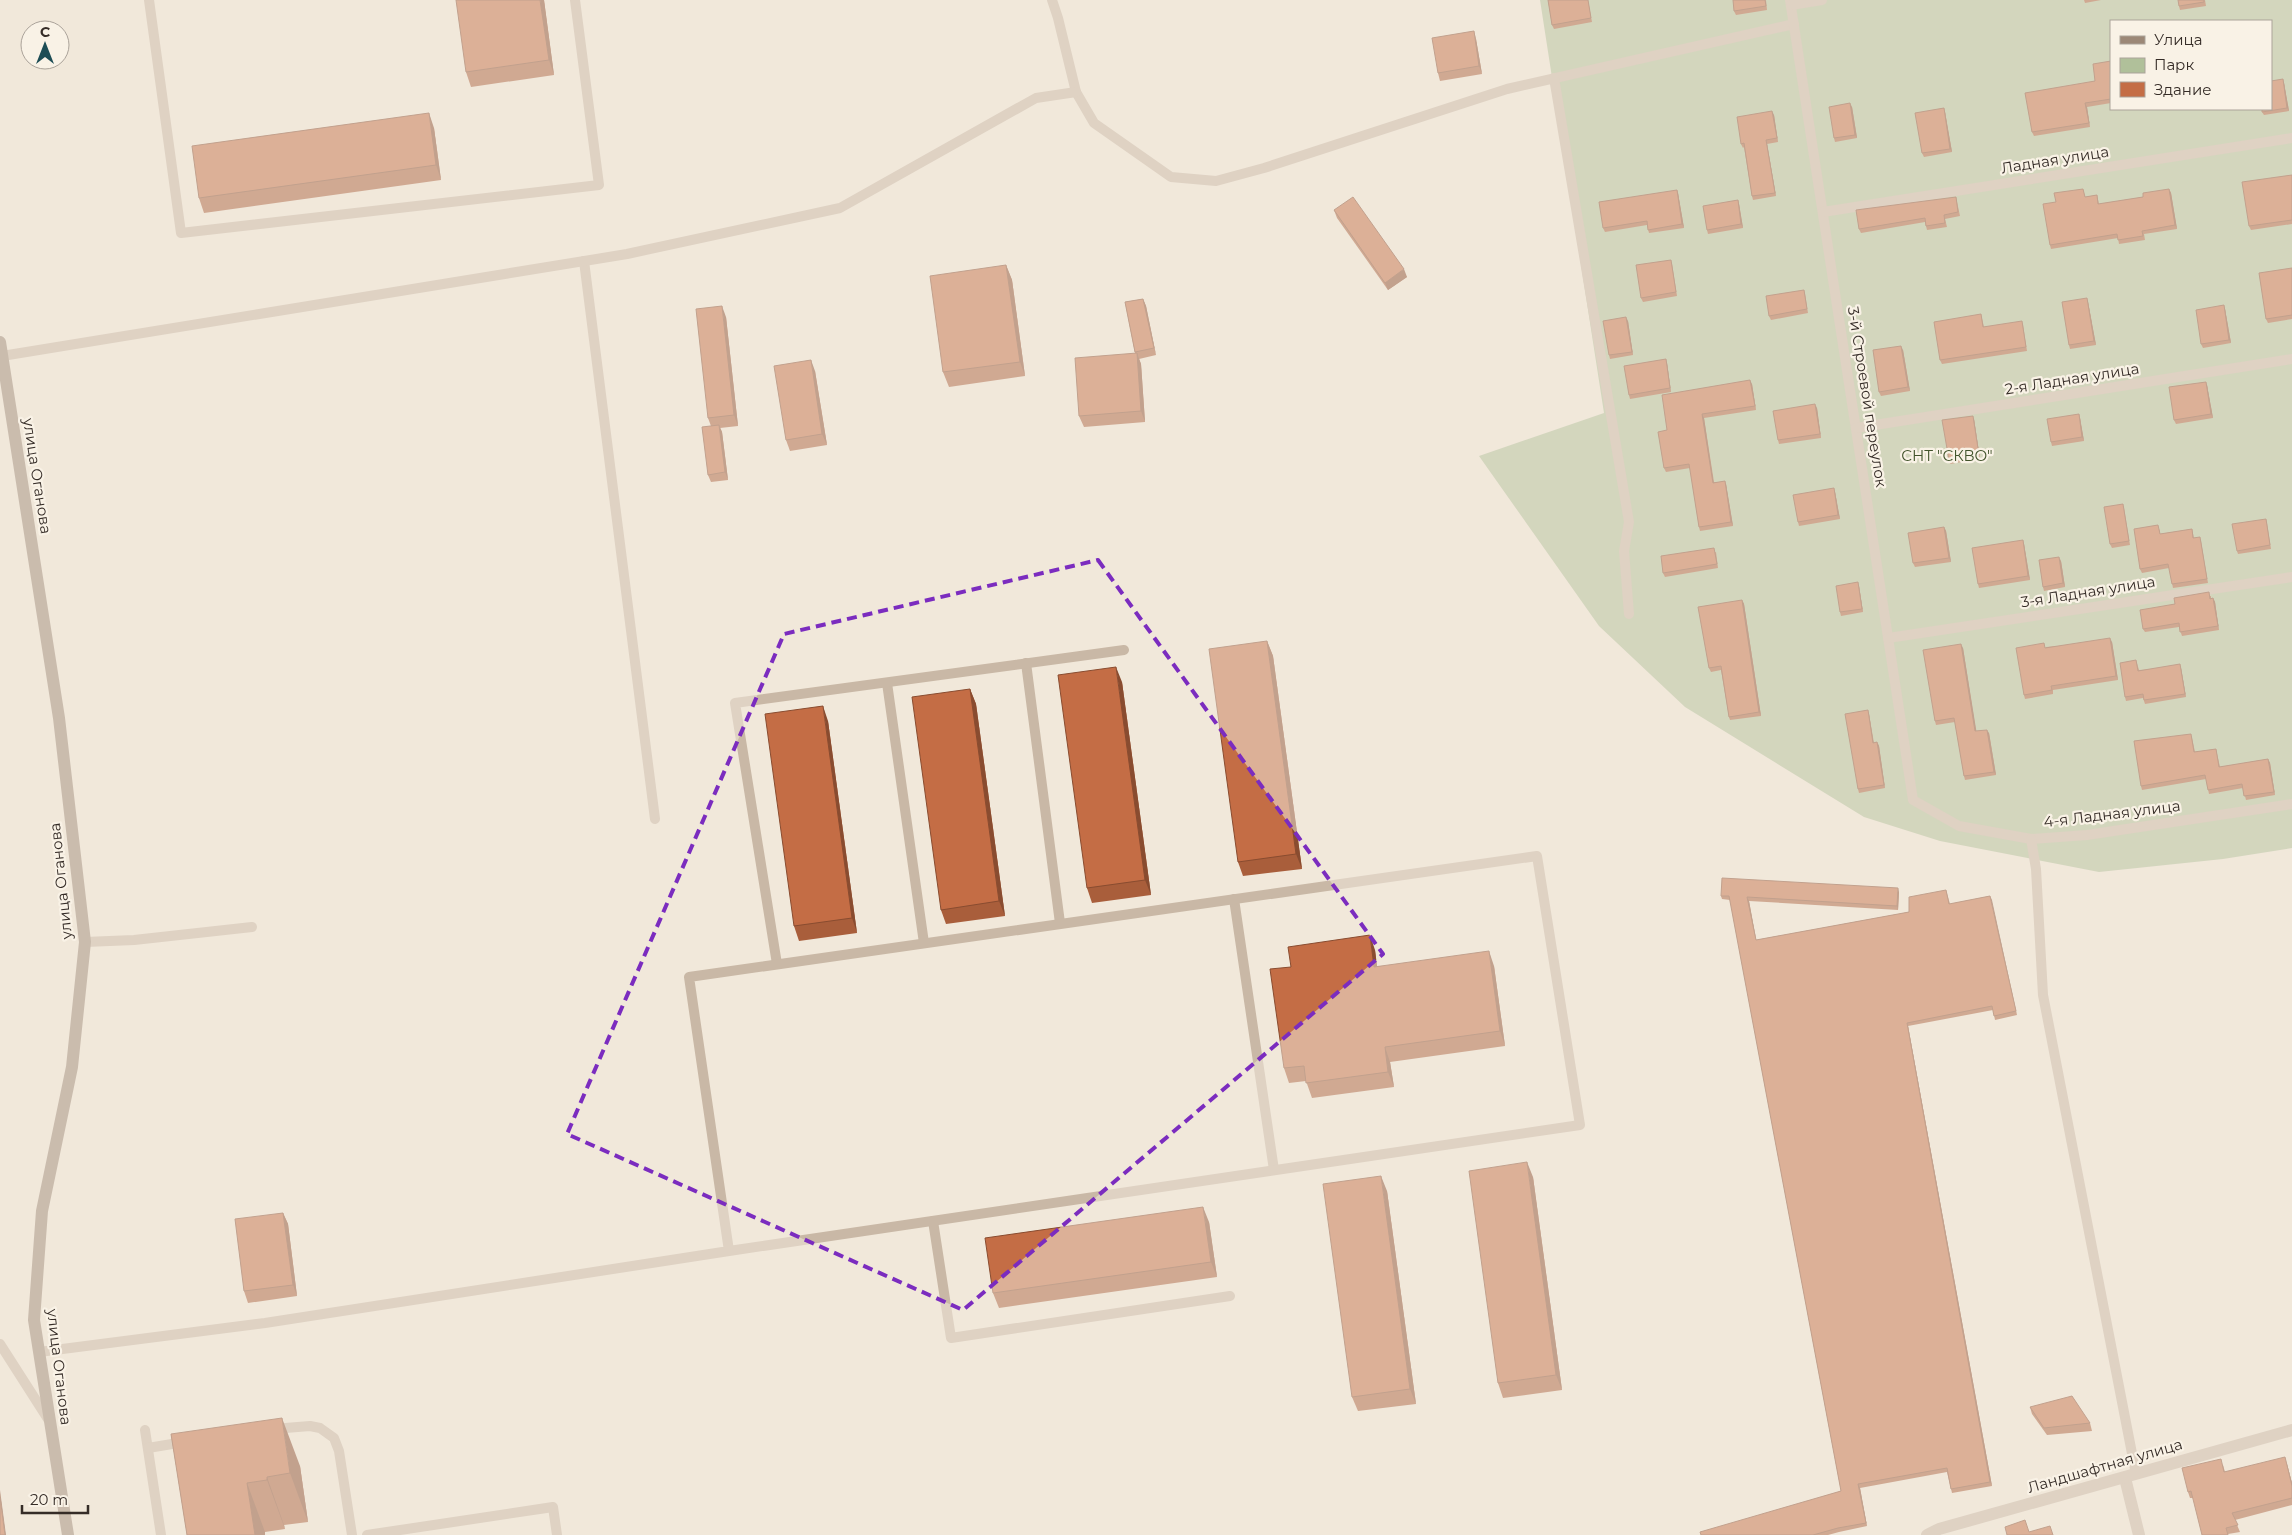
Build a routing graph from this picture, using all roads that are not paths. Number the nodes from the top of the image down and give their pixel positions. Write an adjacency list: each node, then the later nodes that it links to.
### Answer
1 (149, 0): 2 (lane)
2 (575, 0)
3 (1052, 0): 8 (lane)
4 (1822, 0): 5 (lane)
5 (1790, 3): 6 (lane, 3-й Строевой переулок)
6 (1794, 24): 7 (lane); 10 (lane, 3-й Строевой переулок)
7 (1554, 78): 8 (lane); 17 (lane)
8 (1076, 92): 11 (lane)
9 (2292, 138): 10 (lane, Ладная улица)
10 (1824, 212): 15 (lane, 3-й Строевой переулок)
11 (584, 261): 13 (lane); 24 (lane)
12 (0, 342): 13 (main road, улица Оганова)
13 (2, 356): 29 (main road, улица Оганова)
14 (2292, 359): 15 (lane, 2-я Ладная улица)
15 (1856, 428): 18 (lane, 3-й Строевой переулок)
16 (2292, 577): 18 (lane, 3-я Ладная улица)
17 (1629, 614)
18 (1888, 638): 22 (lane, 3-й Строевой переулок)
19 (1124, 650): 20 (lane)
20 (1026, 663): 21 (lane); 27 (lane)
21 (887, 683): 30 (lane); 31 (lane)
22 (1912, 800): 25 (lane, 4-я Ладная улица)
23 (2292, 804): 25 (lane, 4-я Ладная улица)
24 (655, 820)
25 (2031, 839): 44 (lane)
26 (1234, 899): 27 (lane); 32 (lane); 32 (lane)
27 (1060, 923): 30 (lane)
28 (252, 927): 29 (lane)
29 (85, 942): 37 (main road, улица Оганова)
30 (924, 943): 31 (lane)
31 (776, 964): 34 (lane)
32 (1274, 1170): 33 (lane)
33 (933, 1221): 34 (lane); 35 (lane)
34 (730, 1251): 37 (lane)
35 (1230, 1296)
36 (0, 1344): 38 (lane)
37 (39, 1352): 38 (main road, улица Оганова)
38 (49, 1420): 45 (main road, улица Оганова)
39 (145, 1430): 43 (lane)
40 (2292, 1430): 44 (street, Ландшафтная улица)
41 (263, 1431): 47 (lane)
42 (197, 1440): 43 (lane)
43 (148, 1448): 46 (lane)
44 (2131, 1476): 50 (street, Ландшафтная улица); 51 (street)
45 (68, 1535)
46 (161, 1535)
47 (352, 1535)
48 (367, 1535): 49 (lane)
49 (557, 1535)
50 (1927, 1535)
51 (2139, 1535)

